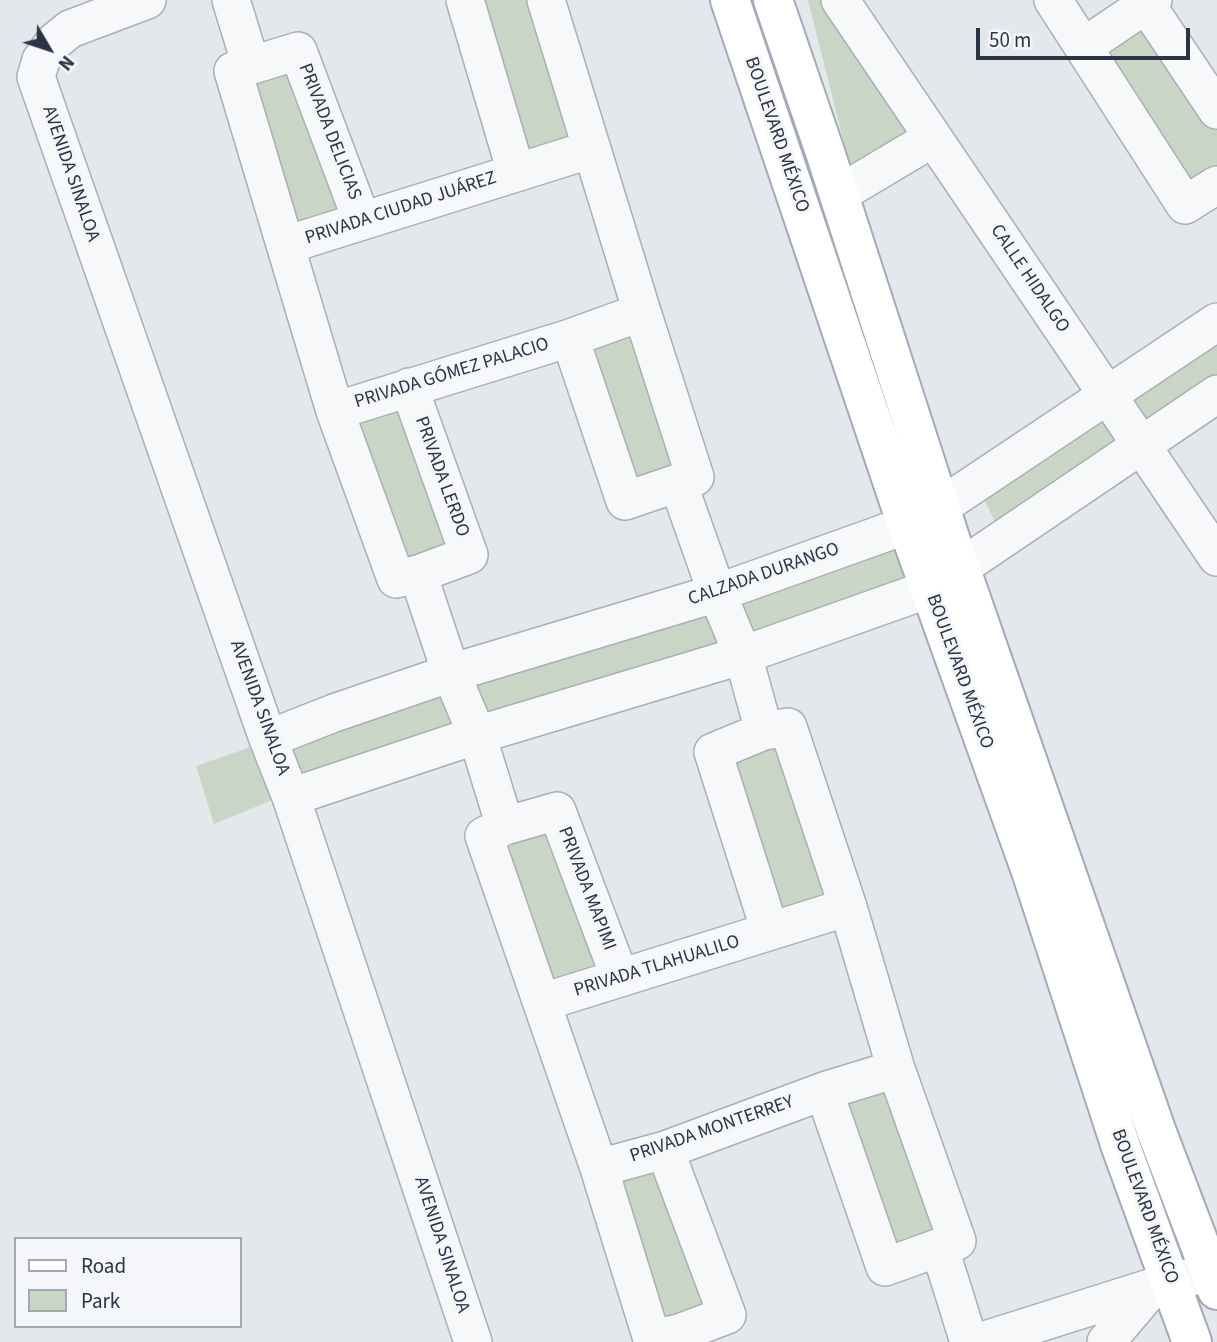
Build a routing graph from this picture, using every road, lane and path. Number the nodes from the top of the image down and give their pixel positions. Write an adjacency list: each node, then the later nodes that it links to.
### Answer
1 (147, 0): 10 (street)
2 (231, 0): 12 (street)
3 (465, 0): 16 (street, PRIVADA CIUDAD JUÁREZ)
4 (546, 0): 15 (street)
5 (730, 0): 30 (main road, BOULEVARD MÉXICO)
6 (773, 0): 17 (main road, BOULEVARD MÉXICO)
7 (840, 0): 14 (street, CALLE HIDALGO)
8 (1053, 0): 11 (street)
9 (1149, 2): 11 (street); 13 (street)
10 (78, 15): 40 (street, AVENIDA SINALOA)
11 (1083, 47): 18 (street)
12 (251, 65): 19 (street, PRIVADA DELICIAS); 20 (street)
13 (1217, 110)
14 (933, 138): 17 (street); 26 (street, CALLE HIDALGO)
15 (592, 149): 16 (street, PRIVADA CIUDAD JUÁREZ); 21 (street)
16 (516, 172): 19 (street, PRIVADA CIUDAD JUÁREZ)
17 (839, 194): 30 (main road, BOULEVARD MÉXICO)
18 (1213, 196)
19 (362, 221): 20 (street, PRIVADA CIUDAD JUÁREZ)
20 (286, 245): 27 (street)
21 (642, 312): 23 (street, PRIVADA GÓMEZ PALACIO); 29 (street)
22 (1217, 322): 26 (street, CALZADA DURANGO)
23 (570, 338): 24 (street, PRIVADA GÓMEZ PALACIO); 29 (street, PRIVADA GÓMEZ PALACIO)
24 (409, 387): 27 (street, PRIVADA GÓMEZ PALACIO); 33 (street, PRIVADA LERDO)
25 (1217, 394): 28 (street)
26 (1107, 395): 28 (street, CALLE HIDALGO); 30 (street, CALZADA DURANGO)
27 (335, 411): 33 (street)
28 (1141, 445): 31 (street, CALLE HIDALGO); 32 (street)
29 (678, 484): 35 (street)
30 (923, 516): 32 (main road, BOULEVARD MÉXICO); 34 (main road, BOULEVARD MÉXICO); 35 (street, CALZADA DURANGO)
31 (1217, 557)
32 (961, 569): 34 (street); 52 (main road, BOULEVARD MÉXICO)
33 (418, 574): 37 (street)
34 (929, 589): 36 (street); 53 (main road, BOULEVARD MÉXICO)
35 (718, 593): 36 (street); 37 (street, CALZADA DURANGO)
36 (743, 655): 38 (street); 39 (street)
37 (451, 673): 39 (street); 40 (street, CALZADA DURANGO)
38 (764, 731): 43 (street); 44 (street)
39 (477, 735): 41 (street); 42 (street)
40 (268, 739): 41 (street, AVENIDA SINALOA)
41 (291, 797): 55 (street, AVENIDA SINALOA)
42 (505, 826): 45 (street, PRIVADA MAPIMI); 46 (street)
43 (848, 906): 44 (street, PRIVADA TLAHUALILO); 47 (street)
44 (770, 931): 45 (street, PRIVADA TLAHUALILO)
45 (620, 978): 46 (street, PRIVADA TLAHUALILO)
46 (543, 1002): 50 (street)
47 (896, 1069): 48 (street, PRIVADA MONTERREY); 51 (street)
48 (824, 1091): 49 (street, PRIVADA MONTERREY); 51 (street)
49 (665, 1150): 50 (street, PRIVADA MONTERREY); 54 (street)
50 (599, 1168): 54 (street)
51 (940, 1249): 56 (street)
52 (1214, 1281): 53 (street)
53 (1161, 1285): 57 (street); 58 (street); 59 (main road, BOULEVARD MÉXICO)
54 (680, 1338)
55 (473, 1342)
56 (969, 1342)
57 (978, 1342)
58 (1107, 1342)
59 (1192, 1342)

